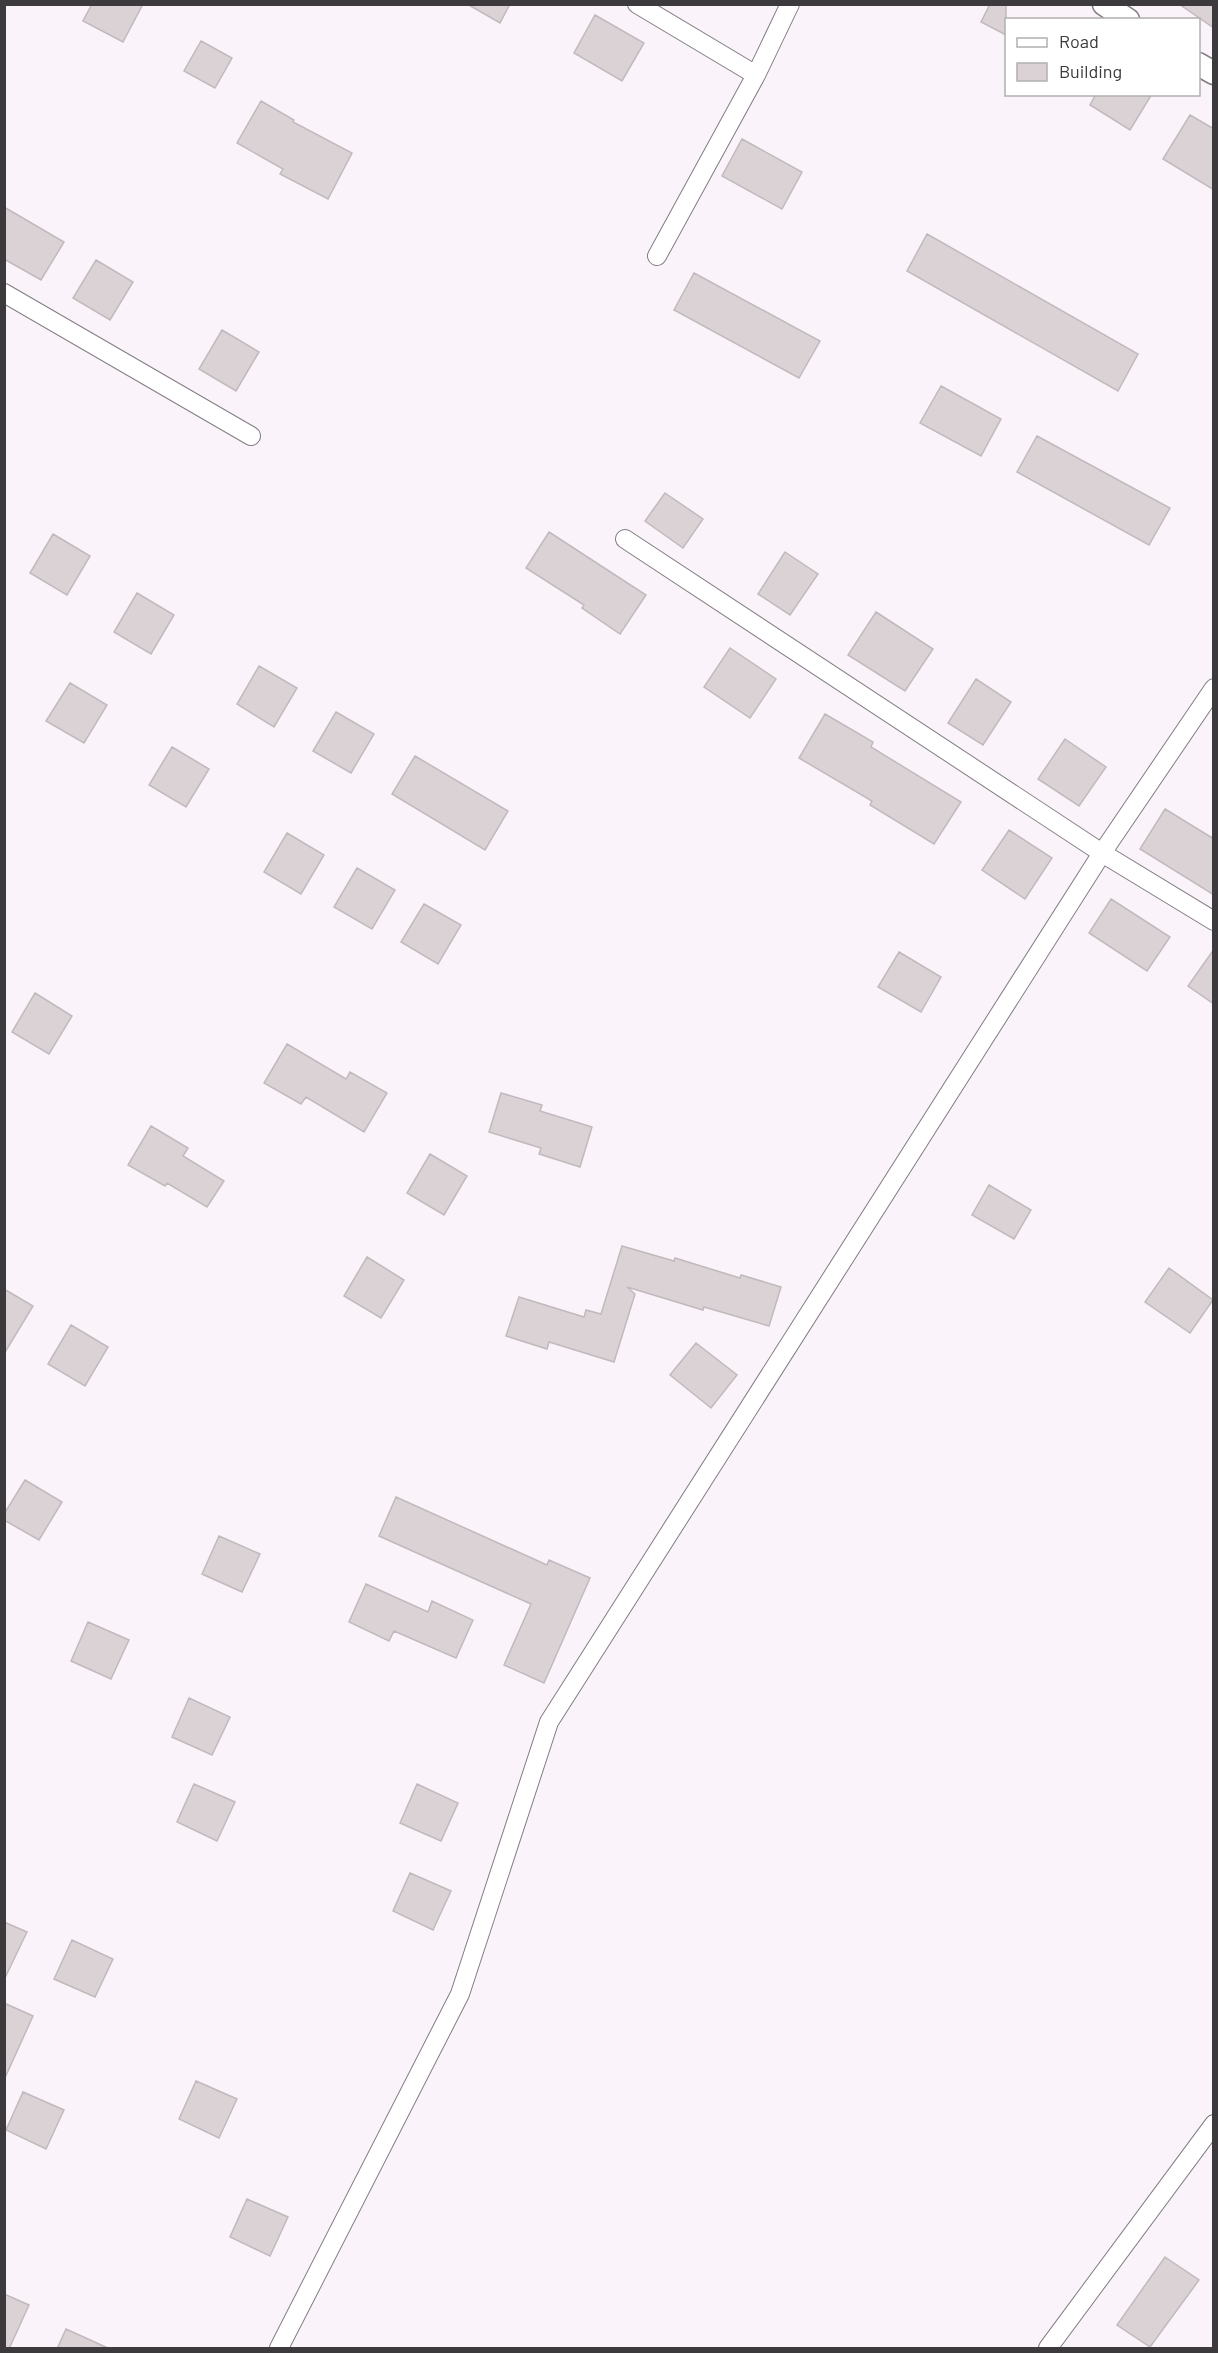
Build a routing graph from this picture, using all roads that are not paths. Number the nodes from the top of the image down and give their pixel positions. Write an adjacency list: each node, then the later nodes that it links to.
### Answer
1 (637, 4): 7 (street)
2 (790, 4): 7 (street)
3 (1104, 4): 4 (street)
4 (1125, 18)
5 (1200, 65): 6 (street)
6 (1214, 73)
7 (756, 75): 8 (street)
8 (657, 255)
9 (4, 293): 10 (street)
10 (251, 436)
11 (625, 539): 13 (street)
12 (1214, 688): 13 (street)
13 (1102, 853): 14 (street); 16 (street)
14 (1214, 921)
15 (1214, 2124): 17 (street)
16 (279, 2349)
17 (1048, 2349)

